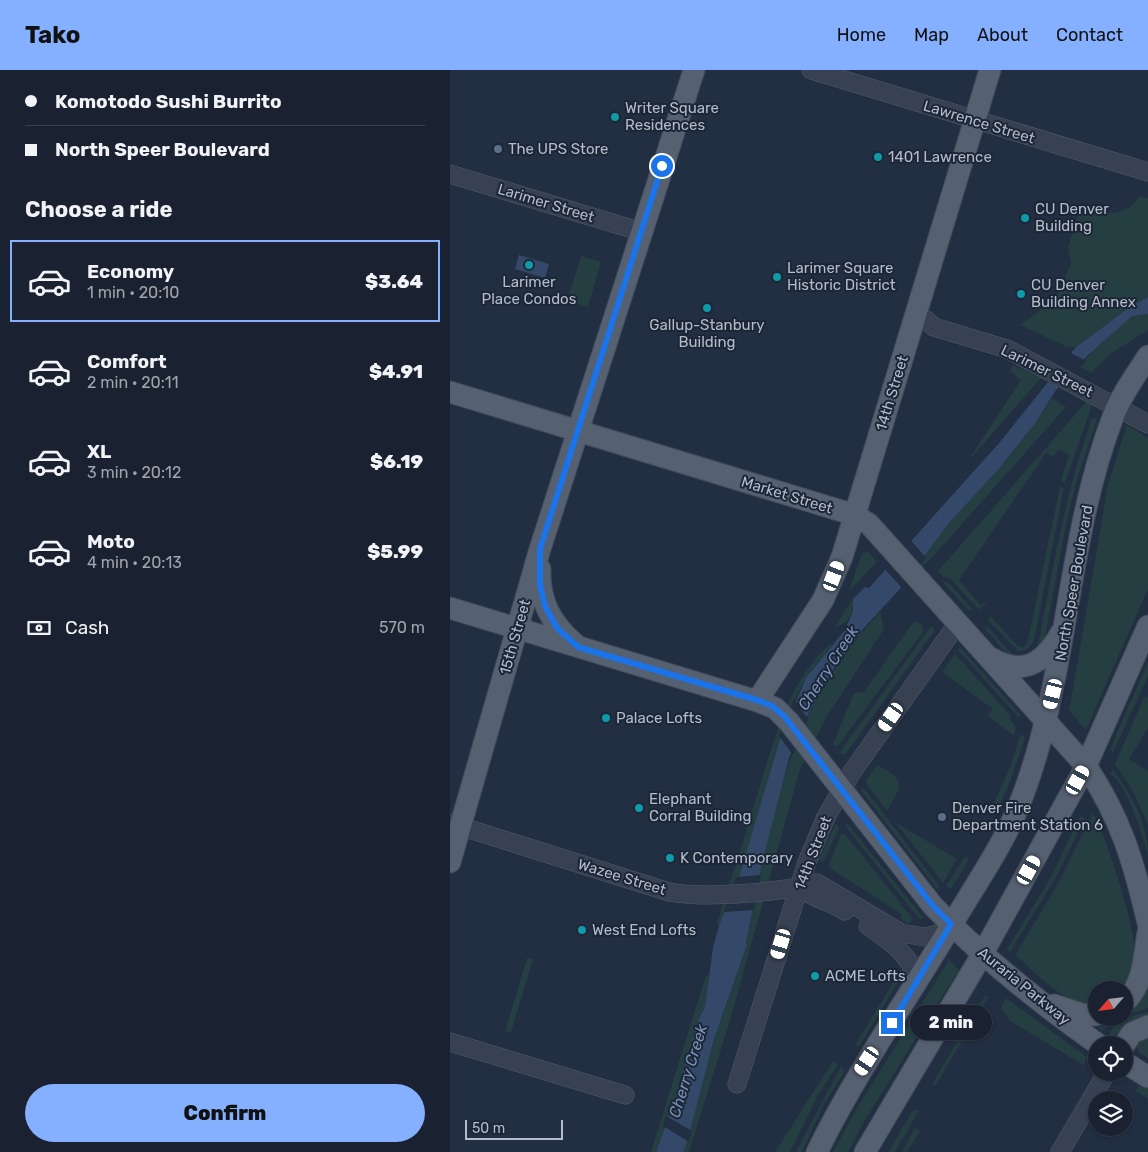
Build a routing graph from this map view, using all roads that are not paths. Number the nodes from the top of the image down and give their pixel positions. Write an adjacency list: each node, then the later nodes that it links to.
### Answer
1 (694, 70): 7 (main road, 15th Street)
2 (811, 70): 4 (street, Lawrence Street)
3 (990, 70): 4 (main road, 14th Street)
4 (975, 121): 5 (street, Lawrence Street); 8 (main road, 14th Street)
5 (1148, 172)
6 (450, 174): 7 (street, Larimer Street)
7 (642, 232): 13 (main road, 15th Street)
8 (916, 315): 11 (street, Larimer Street); 14 (main road, 14th Street)
9 (1148, 356): 11 (main road, North Speer Boulevard)
10 (450, 392): 13 (main road, Market Street)
11 (1118, 407): 12 (street, Larimer Street); 17 (main road, North Speer Boulevard)
12 (1148, 424)
13 (577, 431): 14 (main road, Market Street); 15 (main road, 15th Street)
14 (855, 515): 18 (main road, Market Street); 23 (main road, 14th Street)
15 (540, 549): 20 (main road, 15th Street); 21 (main road)
16 (450, 608): 20 (main road)
17 (1066, 622): 22 (main road); 24 (main road, North Speer Boulevard)
18 (958, 623): 22 (main road, Market Street); 26 (street, 14th Street)
19 (1148, 626): 25 (main road)
20 (518, 629): 21 (main road); 27 (main road, 15th Street)
21 (578, 647): 23 (main road)
22 (986, 654): 24 (main road, Market Street)
23 (766, 704): 26 (main road, Auraria Parkway)
24 (1046, 721): 25 (main road); 32 (main road, North Speer Boulevard)
25 (1086, 766): 30 (main road); 34 (main road)
26 (842, 788): 29 (street, 14th Street); 32 (main road, Auraria Parkway)
27 (455, 824): 28 (main road, 15th Street); 29 (street, Wazee Street)
28 (450, 862)
29 (790, 888): 32 (street, Wazee Street); 35 (street); 46 (street, 14th Street)
30 (1144, 892): 31 (main road)
31 (1148, 923)
32 (949, 928): 34 (main road, Auraria Parkway); 35 (main road, North Speer Boulevard)
33 (1148, 932): 36 (main road)
34 (983, 953): 37 (main road, Auraria Parkway); 49 (main road)
35 (920, 978): 48 (main road, North Speer Boulevard)
36 (1133, 992)
37 (1034, 996): 38 (main road); 41 (main road, Auraria Parkway)
38 (1088, 1014)
39 (1148, 1026): 40 (main road)
40 (1130, 1036)
41 (1088, 1037)
42 (450, 1042): 47 (street)
43 (1133, 1068): 44 (main road)
44 (1148, 1077)
45 (1102, 1081): 50 (street)
46 (737, 1084)
47 (625, 1095)
48 (817, 1152)
49 (865, 1152)
50 (1060, 1152)

